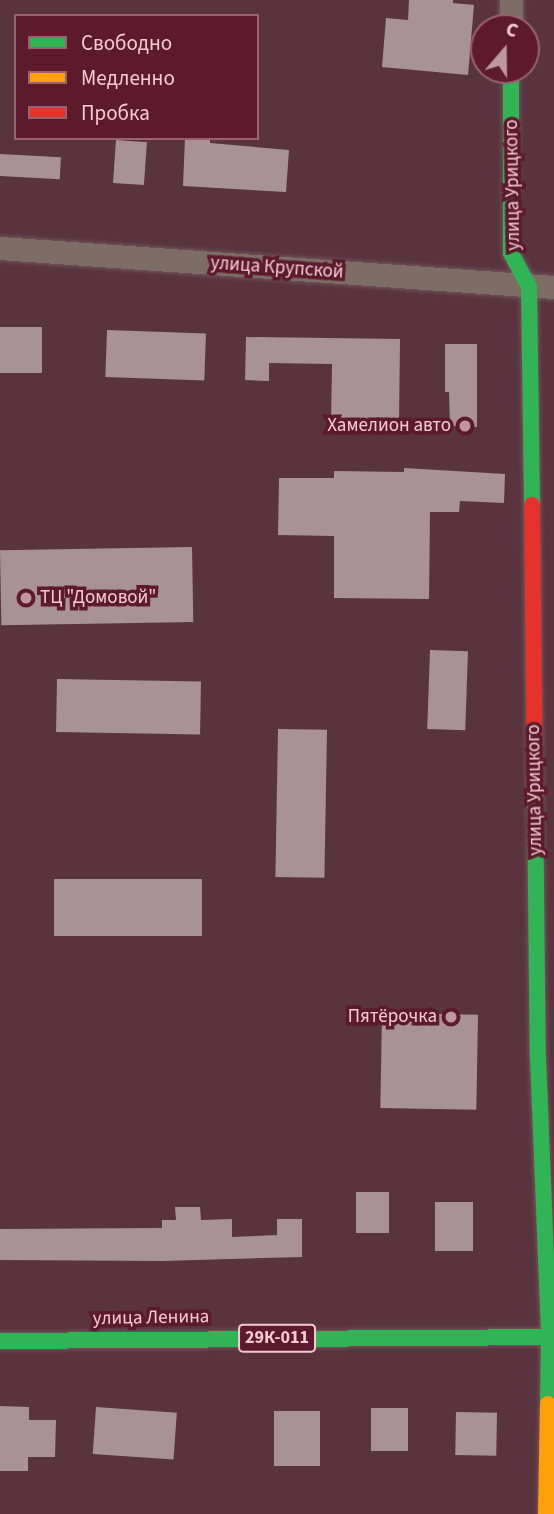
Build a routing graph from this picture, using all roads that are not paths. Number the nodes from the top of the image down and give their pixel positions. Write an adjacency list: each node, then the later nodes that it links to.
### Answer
1 (511, 84): 3 (street, улица Урицкого)
2 (0, 248): 3 (street, улица Крупской)
3 (529, 286): 4 (street, улица Крупской); 5 (street, улица Урицкого)
4 (554, 287)
5 (551, 1337): 6 (street, улица Ленина / 29К-011); 7 (street, улица Урицкого)
6 (0, 1341)
7 (546, 1514)

